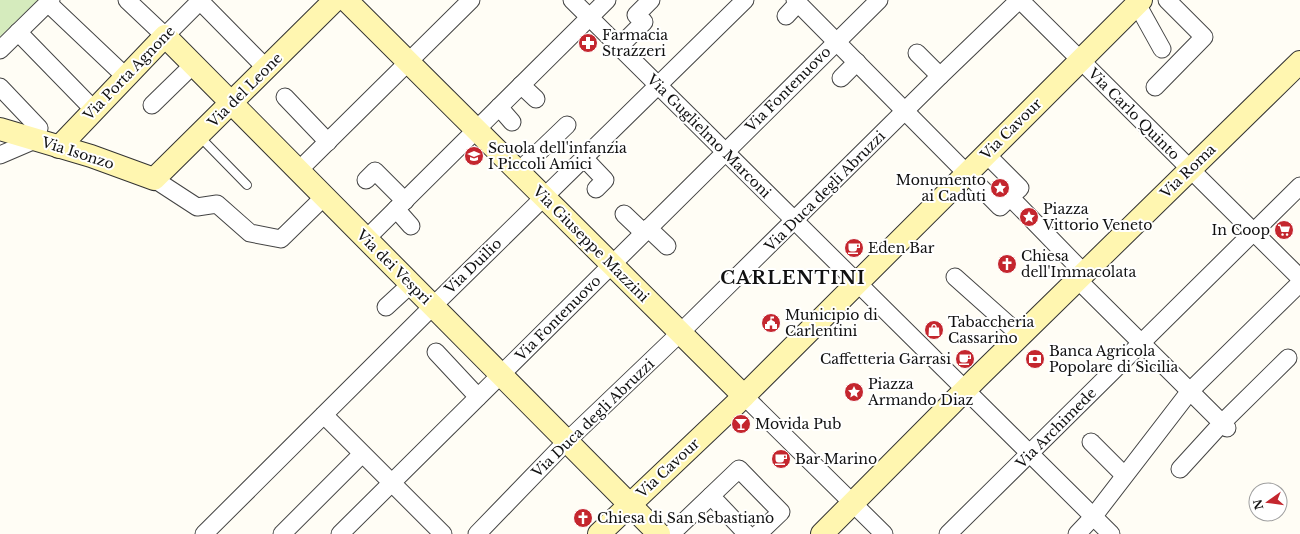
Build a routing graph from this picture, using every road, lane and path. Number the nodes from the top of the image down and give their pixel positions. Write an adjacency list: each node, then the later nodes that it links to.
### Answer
1 (127, 0): 18 (street, Via dei Vespri)
2 (200, 0): 18 (street, Via Porta Agnone); 29 (street)
3 (471, 0): 25 (street)
4 (572, 0): 16 (street, Via Guglielmo Marconi)
5 (607, 0): 16 (street)
6 (651, 0): 20 (street)
7 (745, 0): 34 (street, Via Duilio)
8 (1020, 0): 24 (street, Via Carlo Quinto); 30 (street, Via Duca degli Abruzzi)
9 (1167, 0): 36 (street)
10 (50, 1): 17 (street); 31 (street)
11 (348, 2): 25 (street, Via Giuseppe Mazzini); 29 (street, Via del Leone)
12 (797, 2): 15 (street); 19 (street)
13 (1139, 2): 21 (street); 24 (street, Via Cavour)
14 (871, 3): 19 (street, Via Fontenuovo)
15 (786, 16)
16 (590, 18): 20 (street, Via Guglielmo Marconi); 33 (street)
17 (18, 32): 22 (street); 42 (street)
18 (165, 36): 28 (street, Via dei Vespri); 31 (street, Via Porta Agnone)
19 (837, 41): 26 (street); 52 (street, Via Fontenuovo)
20 (619, 47): 34 (street, Via Guglielmo Marconi)
21 (1162, 49)
22 (0, 50)
23 (917, 53): 30 (street)
24 (1080, 60): 53 (street, Via Cavour); 56 (street, Via Carlo Quinto)
25 (408, 62): 47 (street, Via Giuseppe Mazzini); 50 (street)
26 (857, 62): 32 (street); 43 (street)
27 (1300, 62): 56 (street, Via Roma)
28 (193, 65): 39 (street, Via dei Vespri); 40 (street)
29 (266, 68): 39 (street, Via del Leone)
30 (940, 76): 43 (street, Via Duca degli Abruzzi)
31 (126, 77): 42 (street, Via Porta Agnone)
32 (841, 78)
33 (522, 85): 38 (street); 41 (street)
34 (658, 86): 52 (street, Via Guglielmo Marconi); 55 (street, Via Duilio)
35 (0, 87): 49 (street)
36 (1155, 87)
37 (285, 97): 50 (street)
38 (536, 99)
39 (231, 103): 48 (street, Via del Leone); 57 (street, Via dei Vespri)
40 (152, 105)
41 (499, 107): 44 (street); 47 (street)
42 (94, 110): 51 (street, Via Porta Agnone)
43 (906, 111): 59 (street); 70 (street, Via Duca degli Abruzzi)
44 (512, 122)
45 (567, 126): 58 (street)
46 (0, 129): 49 (street, Via Isonzo)
47 (476, 130): 58 (street, Via Giuseppe Mazzini); 68 (street)
48 (198, 136): 60 (street, Via del Leone); 62 (lane)
49 (36, 140): 51 (street, Via Isonzo); 54 (street)
50 (328, 142): 57 (street)
51 (59, 147): 60 (street, Via Isonzo)
52 (725, 152): 70 (street, Via Guglielmo Marconi); 72 (street, Via Fontenuovo)
53 (986, 154): 59 (street, Via Cavour); 67 (street)
54 (0, 155)
55 (584, 158): 64 (street); 66 (street, Via Duilio)
56 (1190, 170): 73 (street, Via Carlo Quinto); 78 (street, Via Roma)
57 (298, 171): 65 (street, Via dei Vespri)
58 (518, 172): 66 (street, Via Giuseppe Mazzini)
59 (967, 173): 67 (street); 77 (street, Via Cavour)
60 (154, 179): 65 (street)
61 (366, 180): 68 (street)
62 (247, 186)
63 (1300, 186): 73 (street, Via Archimede)
64 (596, 189)
65 (324, 197): 74 (street, Via dei Vespri)
66 (544, 197): 76 (street, Via Giuseppe Mazzini); 83 (street, Via Duilio)
67 (1010, 197): 78 (street)
68 (400, 205): 71 (street); 74 (street)
69 (624, 214): 72 (street)
70 (795, 221): 77 (street, Via Guglielmo Marconi); 85 (street, Via Duca degli Abruzzi)
71 (412, 226)
72 (646, 230): 75 (street); 76 (street, Via Fontenuovo)
73 (1254, 232): 80 (street, Via Carlo Quinto); 87 (street, Via Archimede)
74 (366, 239): 82 (street, Via dei Vespri)
75 (667, 246)
76 (612, 264): 85 (street, Via Giuseppe Mazzini); 90 (street, Via Fontenuovo)
77 (856, 276): 91 (street, Via Guglielmo Marconi); 93 (street, Via Cavour)
78 (1081, 276): 86 (street, Via Roma); 87 (street)
79 (956, 278): 86 (street)
80 (1300, 278)
81 (1300, 283): 92 (street)
82 (411, 284): 83 (street, Via dei Vespri); 84 (street)
83 (433, 306): 90 (street, Via dei Vespri); 95 (street, Via Duilio)
84 (386, 307)
85 (680, 333): 93 (street, Via Giuseppe Mazzini); 97 (street, Via Duca degli Abruzzi)
86 (1020, 335): 91 (street, Via Roma)
87 (1141, 343): 92 (street); 100 (street, Via Archimede)
88 (436, 352): 94 (street)
89 (1288, 358): 96 (street)
90 (501, 374): 94 (street, Via Fontenuovo); 97 (street, Via dei Vespri)
91 (971, 391): 100 (street); 106 (street, Via Roma)
92 (1190, 391): 96 (street); 102 (street)
93 (738, 395): 105 (street, Via Cavour); 106 (street)
94 (478, 397): 103 (street, Via Fontenuovo)
95 (324, 415): 99 (street); 109 (street, Via Duilio)
96 (1224, 425): 101 (street)
97 (567, 441): 105 (street, Via dei Vespri); 113 (street, Via Duca degli Abruzzi)
98 (1091, 442): 102 (street)
99 (362, 454): 103 (street); 110 (street)
100 (1030, 454): 107 (street); 120 (street, Via Archimede)
101 (1180, 469)
102 (1124, 475): 107 (street)
103 (392, 483): 111 (street, Via Fontenuovo); 112 (street)
104 (711, 496): 115 (street); 116 (street); 117 (street)
105 (629, 504): 108 (street, Via Cavour); 114 (street, Via dei Vespri)
106 (853, 509): 118 (street); 119 (street)
107 (1093, 517): 121 (street); 122 (street)
108 (604, 533)
109 (204, 534)
110 (282, 534)
111 (340, 534)
112 (443, 534)
113 (477, 534)
114 (659, 534)
115 (672, 534)
116 (747, 534)
117 (758, 534)
118 (822, 534)
119 (884, 534)
120 (948, 534)
121 (1077, 534)
122 (1111, 534)

